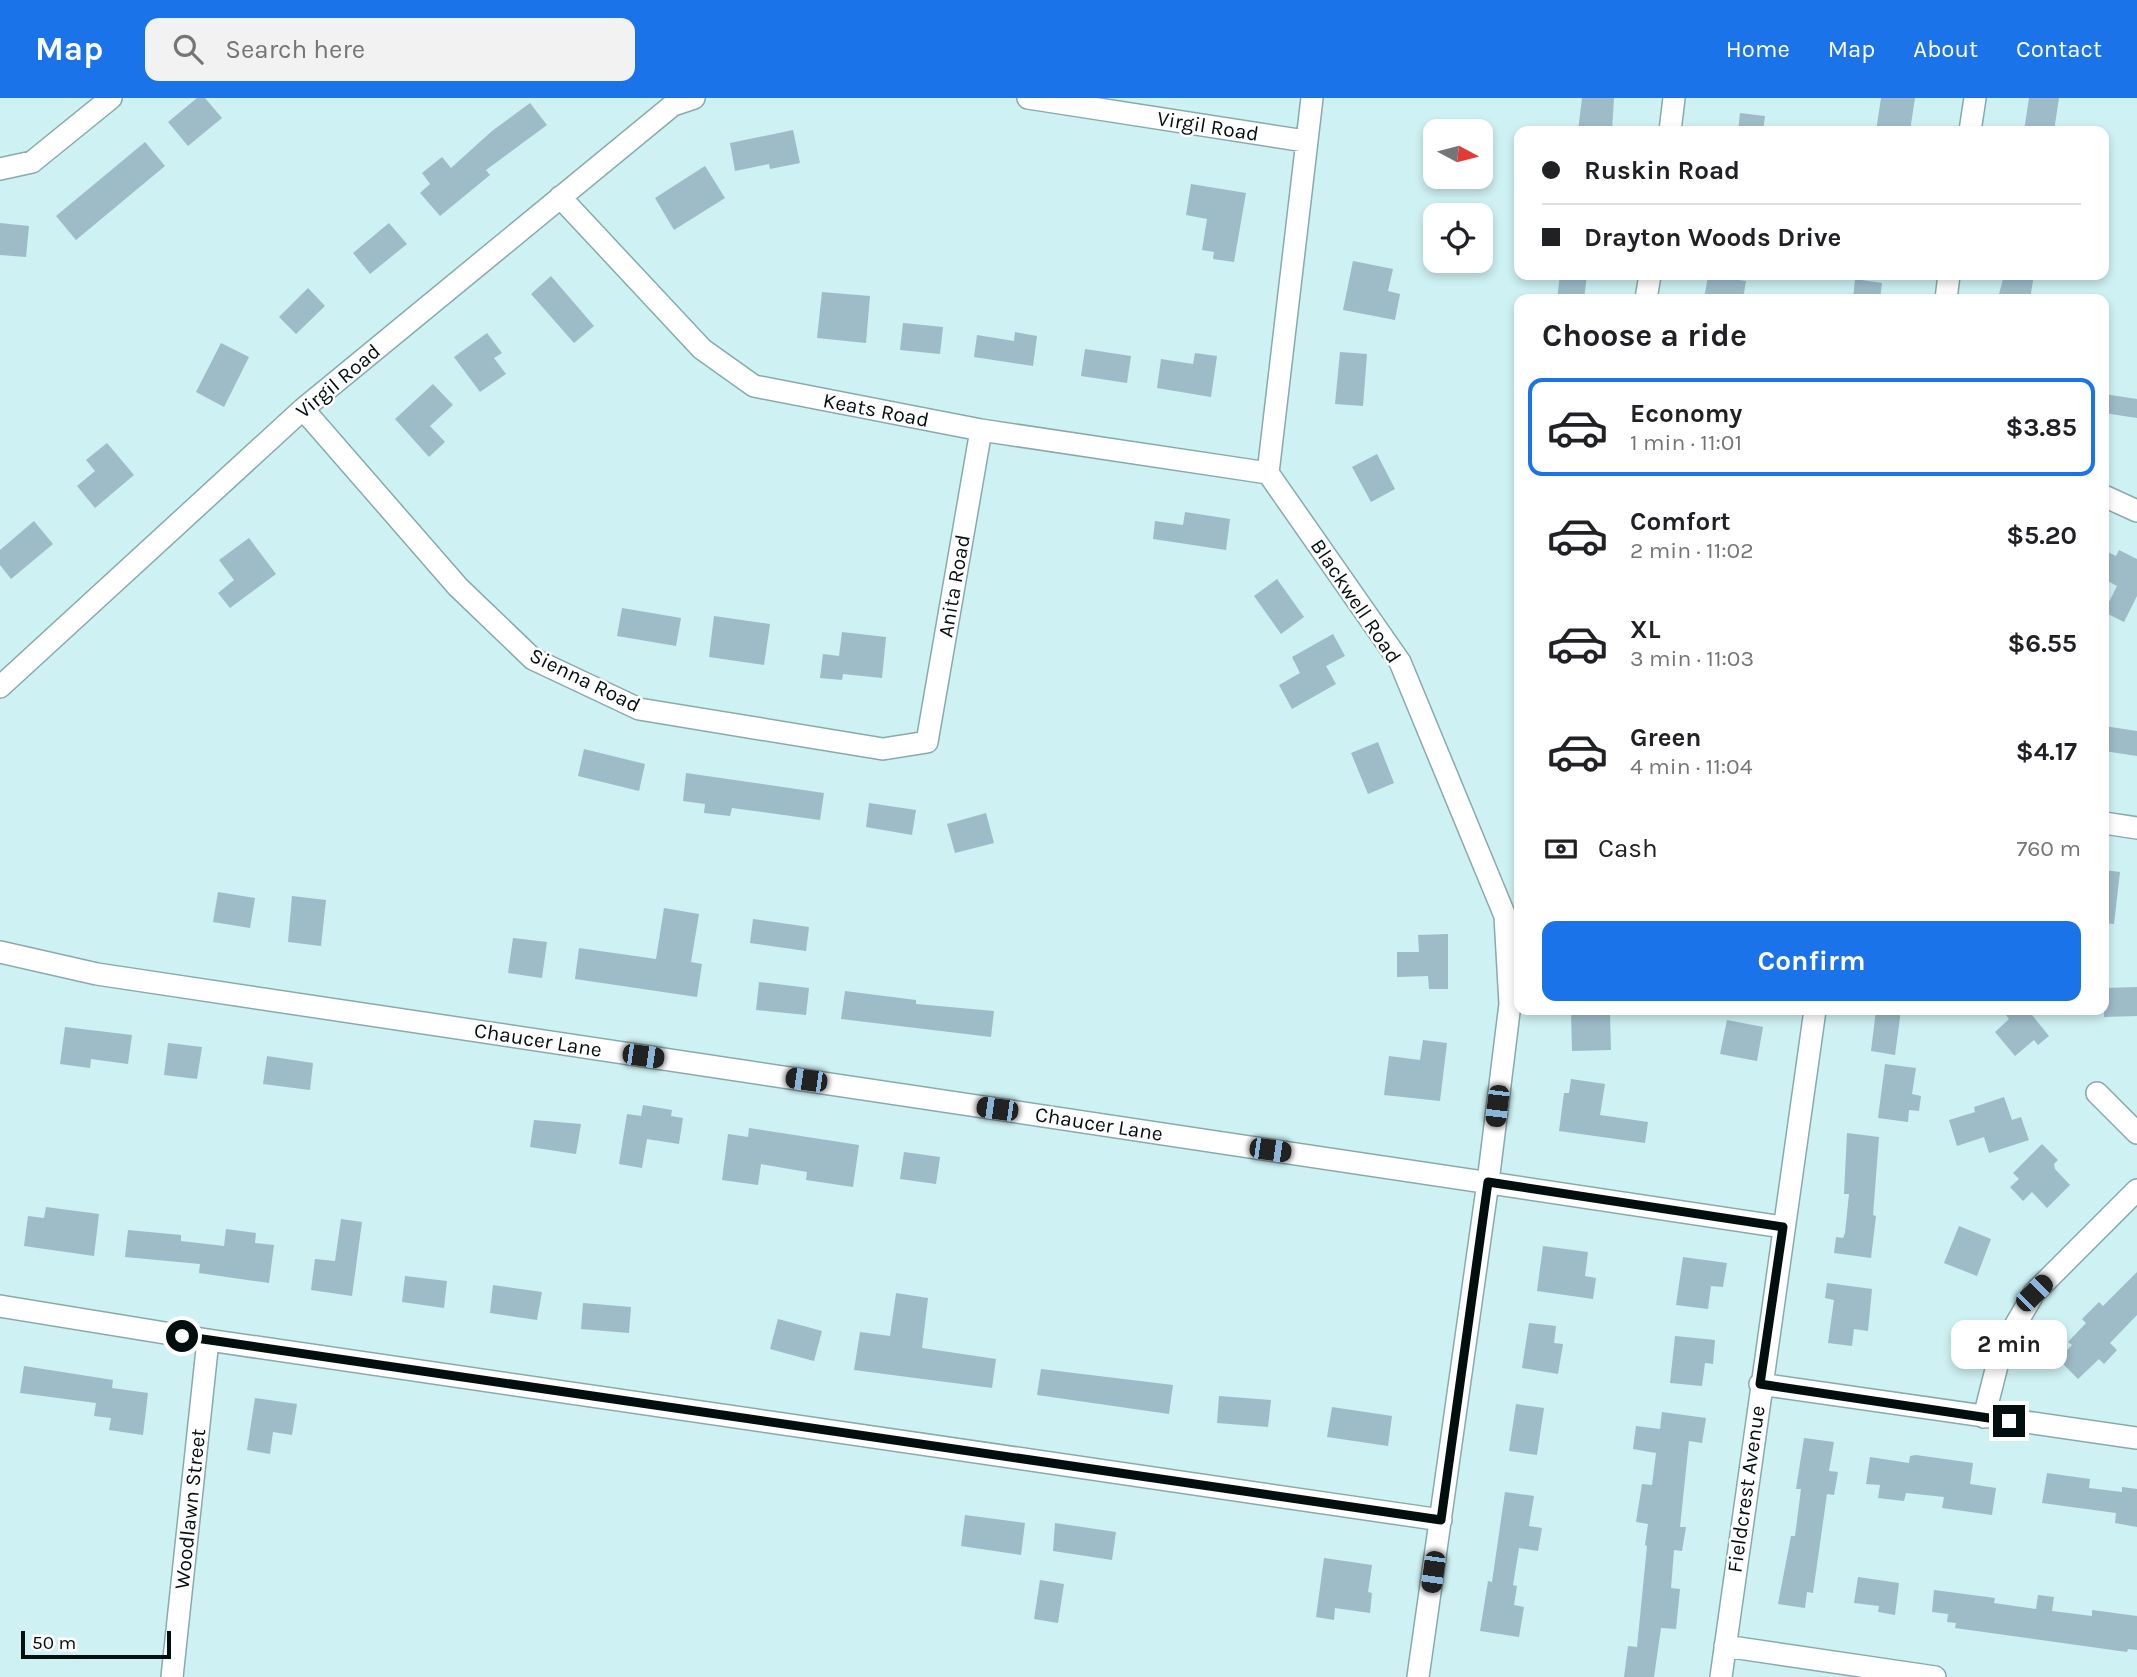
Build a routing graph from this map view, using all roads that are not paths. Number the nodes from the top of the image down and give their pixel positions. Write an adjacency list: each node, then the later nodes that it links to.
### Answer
1 (111, 98): 10 (street)
2 (695, 98): 11 (street, Virgil Road)
3 (1028, 98): 9 (street, Virgil Road)
4 (1312, 98): 9 (street)
5 (1674, 98): 7 (street)
6 (1975, 98): 8 (street)
7 (1671, 126)
8 (1971, 126)
9 (1305, 141): 14 (street)
10 (0, 169)
11 (560, 197): 12 (street, Virgil Road); 13 (street, Keats Road)
12 (303, 409): 17 (street, Virgil Road); 18 (street, Sienna Road)
13 (981, 430): 14 (street, Keats Road); 18 (street, Anita Road)
14 (1268, 473): 25 (street, Blackwell Road)
15 (2109, 498): 16 (street)
16 (2137, 511)
17 (0, 687)
18 (927, 741)
19 (2109, 824): 20 (street)
20 (2137, 828)
21 (0, 951): 25 (street, Chaucer Lane)
22 (1814, 1015): 27 (street, Fieldcrest Avenue)
23 (2097, 1093): 24 (street)
24 (2137, 1133)
25 (1488, 1182): 27 (street, Chaucer Lane); 33 (street, Blackwell Road)
26 (2137, 1190): 31 (street)
27 (1783, 1227): 30 (street, Fieldcrest Avenue)
28 (0, 1307): 29 (street)
29 (208, 1340): 33 (street); 35 (street, Woodlawn Street)
30 (1760, 1384): 31 (street); 34 (street, Fieldcrest Avenue)
31 (1984, 1417): 32 (street)
32 (2137, 1438)
33 (1441, 1520): 36 (street, Blackwell Road)
34 (1725, 1646): 37 (street, Fieldcrest Avenue); 38 (street)
35 (172, 1677)
36 (1418, 1677)
37 (1721, 1677)
38 (1935, 1677)

